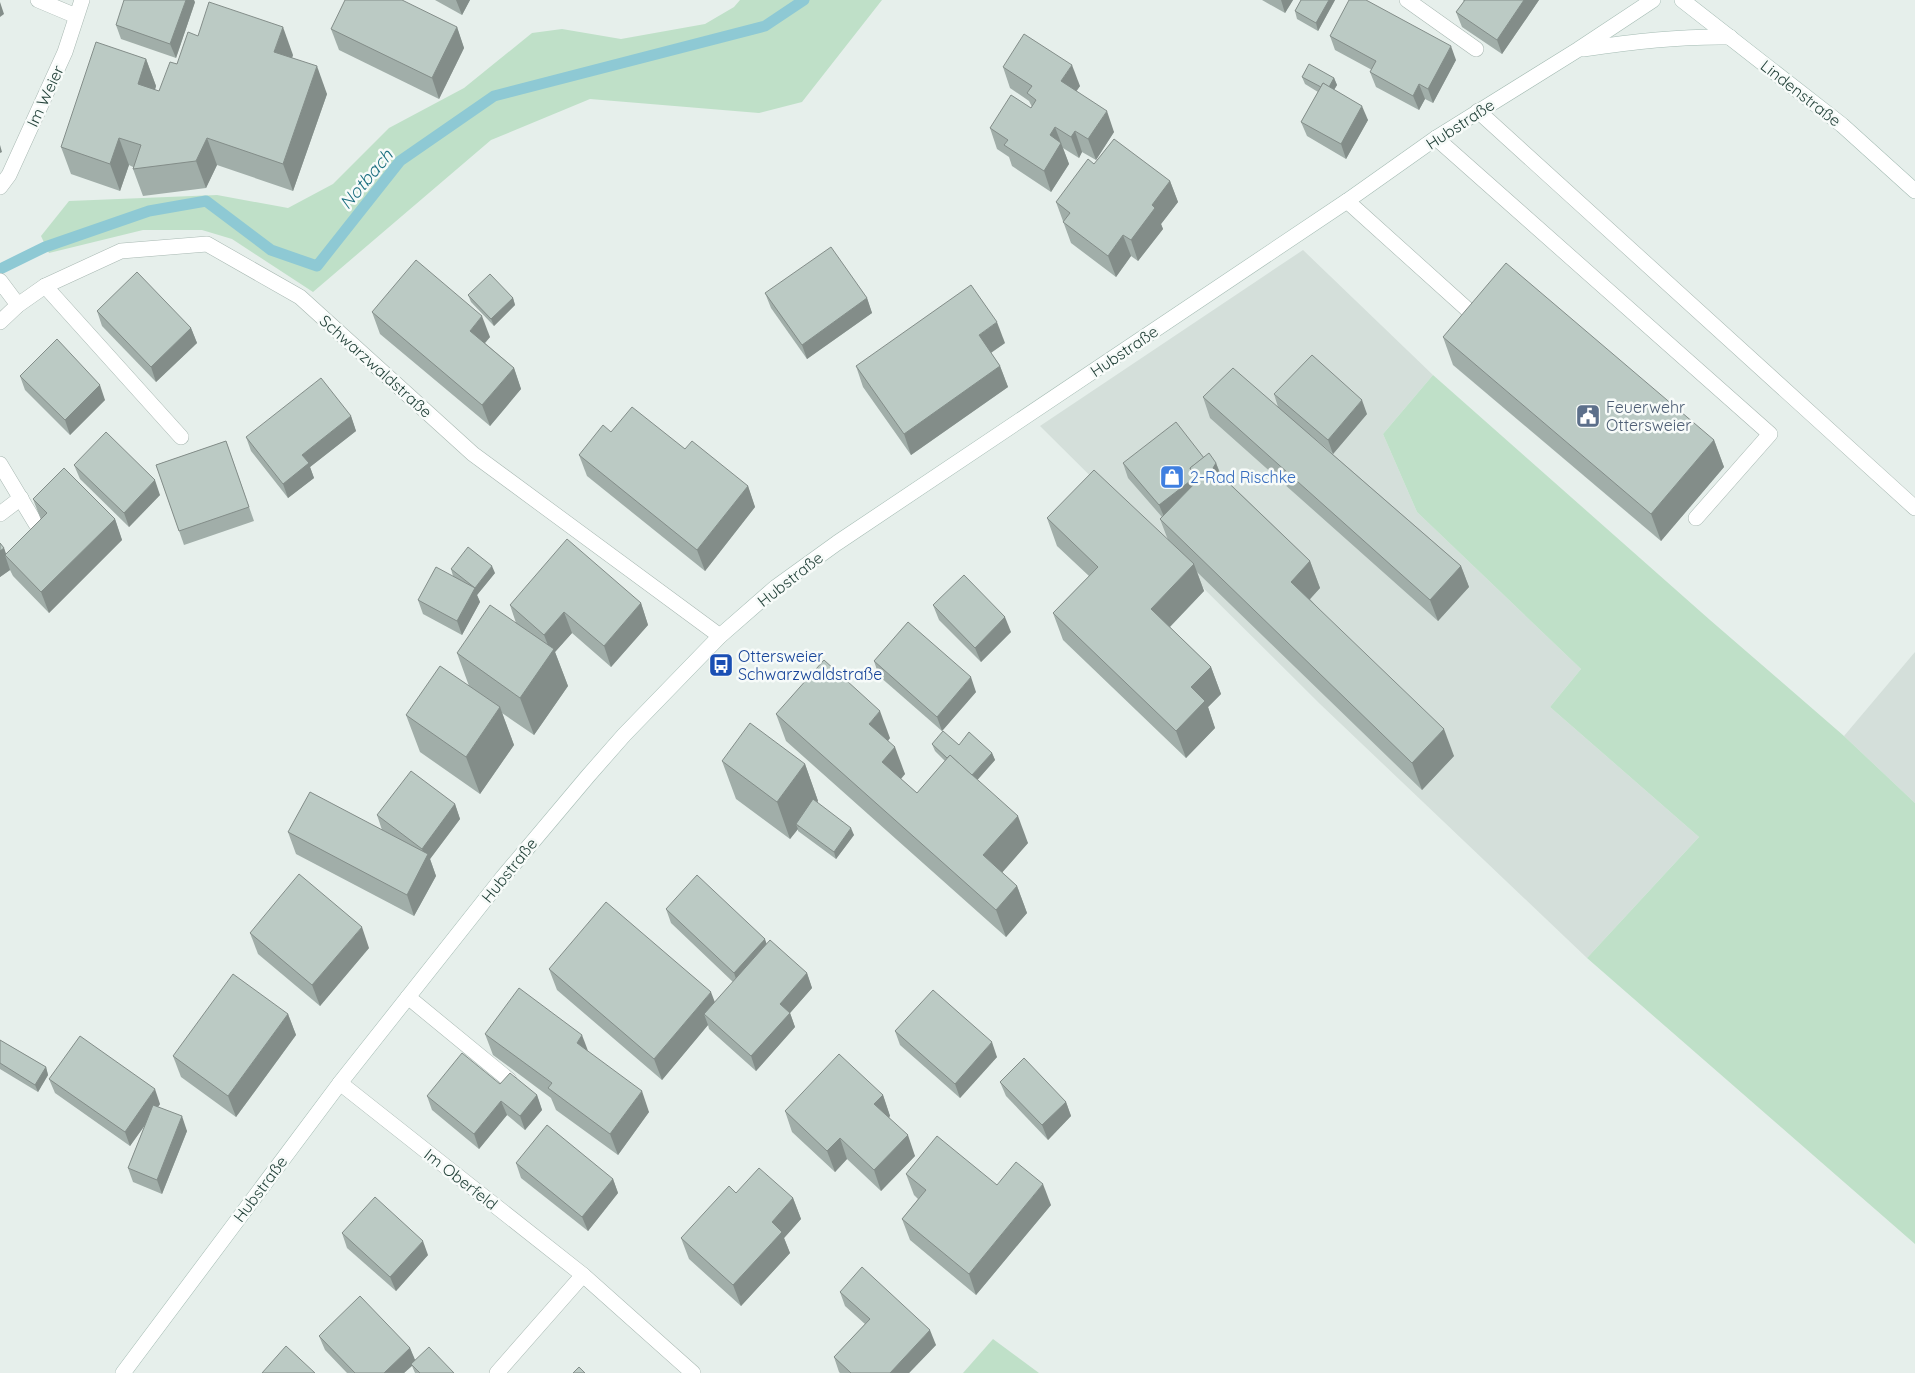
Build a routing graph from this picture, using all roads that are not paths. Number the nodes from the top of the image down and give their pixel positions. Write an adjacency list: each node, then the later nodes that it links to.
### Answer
1 (38, 0): 6 (main road)
2 (82, 0): 6 (main road, Im Weier)
3 (1407, 0): 8 (main road)
4 (1653, 0): 9 (main road, Hubstraße)
5 (1682, 0): 7 (main road, Lindenstraße)
6 (76, 16): 12 (main road, Im Weier)
7 (1730, 37): 9 (main road); 13 (main road, Lindenstraße)
8 (1476, 49)
9 (1579, 49): 10 (main road, Hubstraße)
10 (1478, 111): 11 (main road, Hubstraße); 23 (main road)
11 (1436, 138): 14 (main road, Hubstraße); 25 (main road)
12 (0, 187)
13 (1915, 191)
14 (1347, 201): 18 (main road); 27 (main road, Hubstraße)
15 (1, 283): 17 (main road)
16 (44, 286): 17 (main road, Schwarzwaldstraße); 20 (main road); 27 (main road, Schwarzwaldstraße)
17 (18, 305): 19 (main road, Schwarzwaldstraße)
18 (1478, 319)
19 (0, 322)
20 (181, 437)
21 (0, 464): 22 (main road)
22 (20, 498): 24 (main road); 26 (main road)
23 (1915, 508)
24 (0, 514)
25 (1696, 518)
26 (36, 524)
27 (720, 636): 28 (main road, Hubstraße)
28 (408, 997): 29 (main road); 30 (main road, Hubstraße)
29 (509, 1080)
30 (340, 1083): 31 (main road, Im Oberfeld); 32 (main road, Hubstraße)
31 (583, 1275): 33 (main road); 34 (main road, Im Oberfeld)
32 (123, 1373)
33 (497, 1373)
34 (693, 1373)

